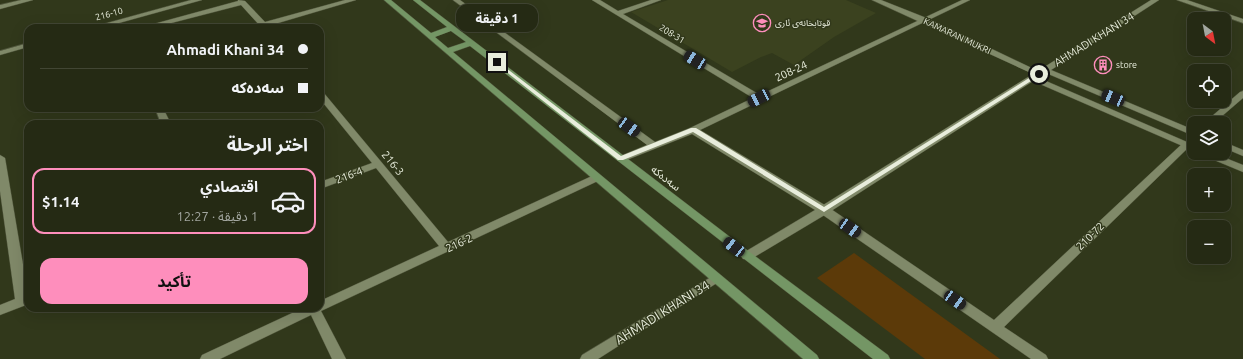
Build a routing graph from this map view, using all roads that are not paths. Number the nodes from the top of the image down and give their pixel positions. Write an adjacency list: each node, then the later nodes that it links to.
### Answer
1 (30, 0): 14 (street)
2 (199, 0): 18 (street, 216-10)
3 (353, 0): 21 (street)
4 (387, 0): 23 (main road)
5 (416, 0): 22 (main road, سەدەکە)
6 (456, 0): 36 (street)
7 (595, 0): 15 (street, 208-31)
8 (658, 0): 15 (street)
9 (875, 0): 16 (street, KAMARAN MUKRI)
10 (967, 0): 16 (street, 208-24)
11 (1156, 0): 28 (street, AHMADI KHANI 34)
12 (1180, 0): 17 (street)
13 (242, 1): 19 (street); 20 (street)
14 (0, 7)
15 (619, 13): 30 (street, 208-31)
16 (926, 21): 28 (street, KAMARAN MUKRI); 30 (street, 208-24)
17 (1243, 21)
18 (121, 24)
19 (158, 24)
20 (262, 24)
21 (271, 24)
22 (452, 28): 23 (main road); 24 (main road, سەدەکە)
23 (430, 36): 26 (main road)
24 (472, 43): 26 (main road); 41 (main road, سەدەکە)
25 (24, 46): 27 (street)
26 (448, 52): 45 (main road)
27 (0, 53)
28 (1039, 74): 33 (street, KAMARAN MUKRI); 35 (street, KAMARAN MUKRI); 48 (street, AHMADI KHANI 34)
29 (1243, 94): 32 (street)
30 (759, 98): 34 (street, 208-24)
31 (324, 99): 43 (street, 216-3)
32 (1217, 116)
33 (1187, 129)
34 (694, 130): 36 (street, 208-24); 48 (street)
35 (1187, 145)
36 (654, 146): 41 (street, 208-24)
37 (1231, 148): 39 (street)
38 (1187, 149): 58 (street, 210-72)
39 (1243, 153)
40 (0, 158): 47 (street)
41 (621, 158): 50 (main road, سەدەکە)
42 (1222, 160): 44 (street)
43 (378, 164): 46 (street, 216-4); 49 (street, 216-3)
44 (1243, 169)
45 (596, 178): 49 (street, 216-2); 51 (main road)
46 (324, 184)
47 (4, 208): 52 (street)
48 (824, 210): 50 (street, AHMADI KHANI 34); 58 (street)
49 (447, 248): 54 (street, 216-2)
50 (747, 256): 63 (main road, سەدەکە)
51 (716, 278): 61 (street, AHMADI KHANI 34); 62 (main road)
52 (24, 296)
53 (24, 300): 55 (street)
54 (324, 304)
55 (0, 310)
56 (306, 312): 59 (street)
57 (316, 312): 60 (street)
58 (995, 327): 64 (street)
59 (208, 359)
60 (339, 359)
61 (587, 359)
62 (812, 359)
63 (883, 359)
64 (1041, 359)

